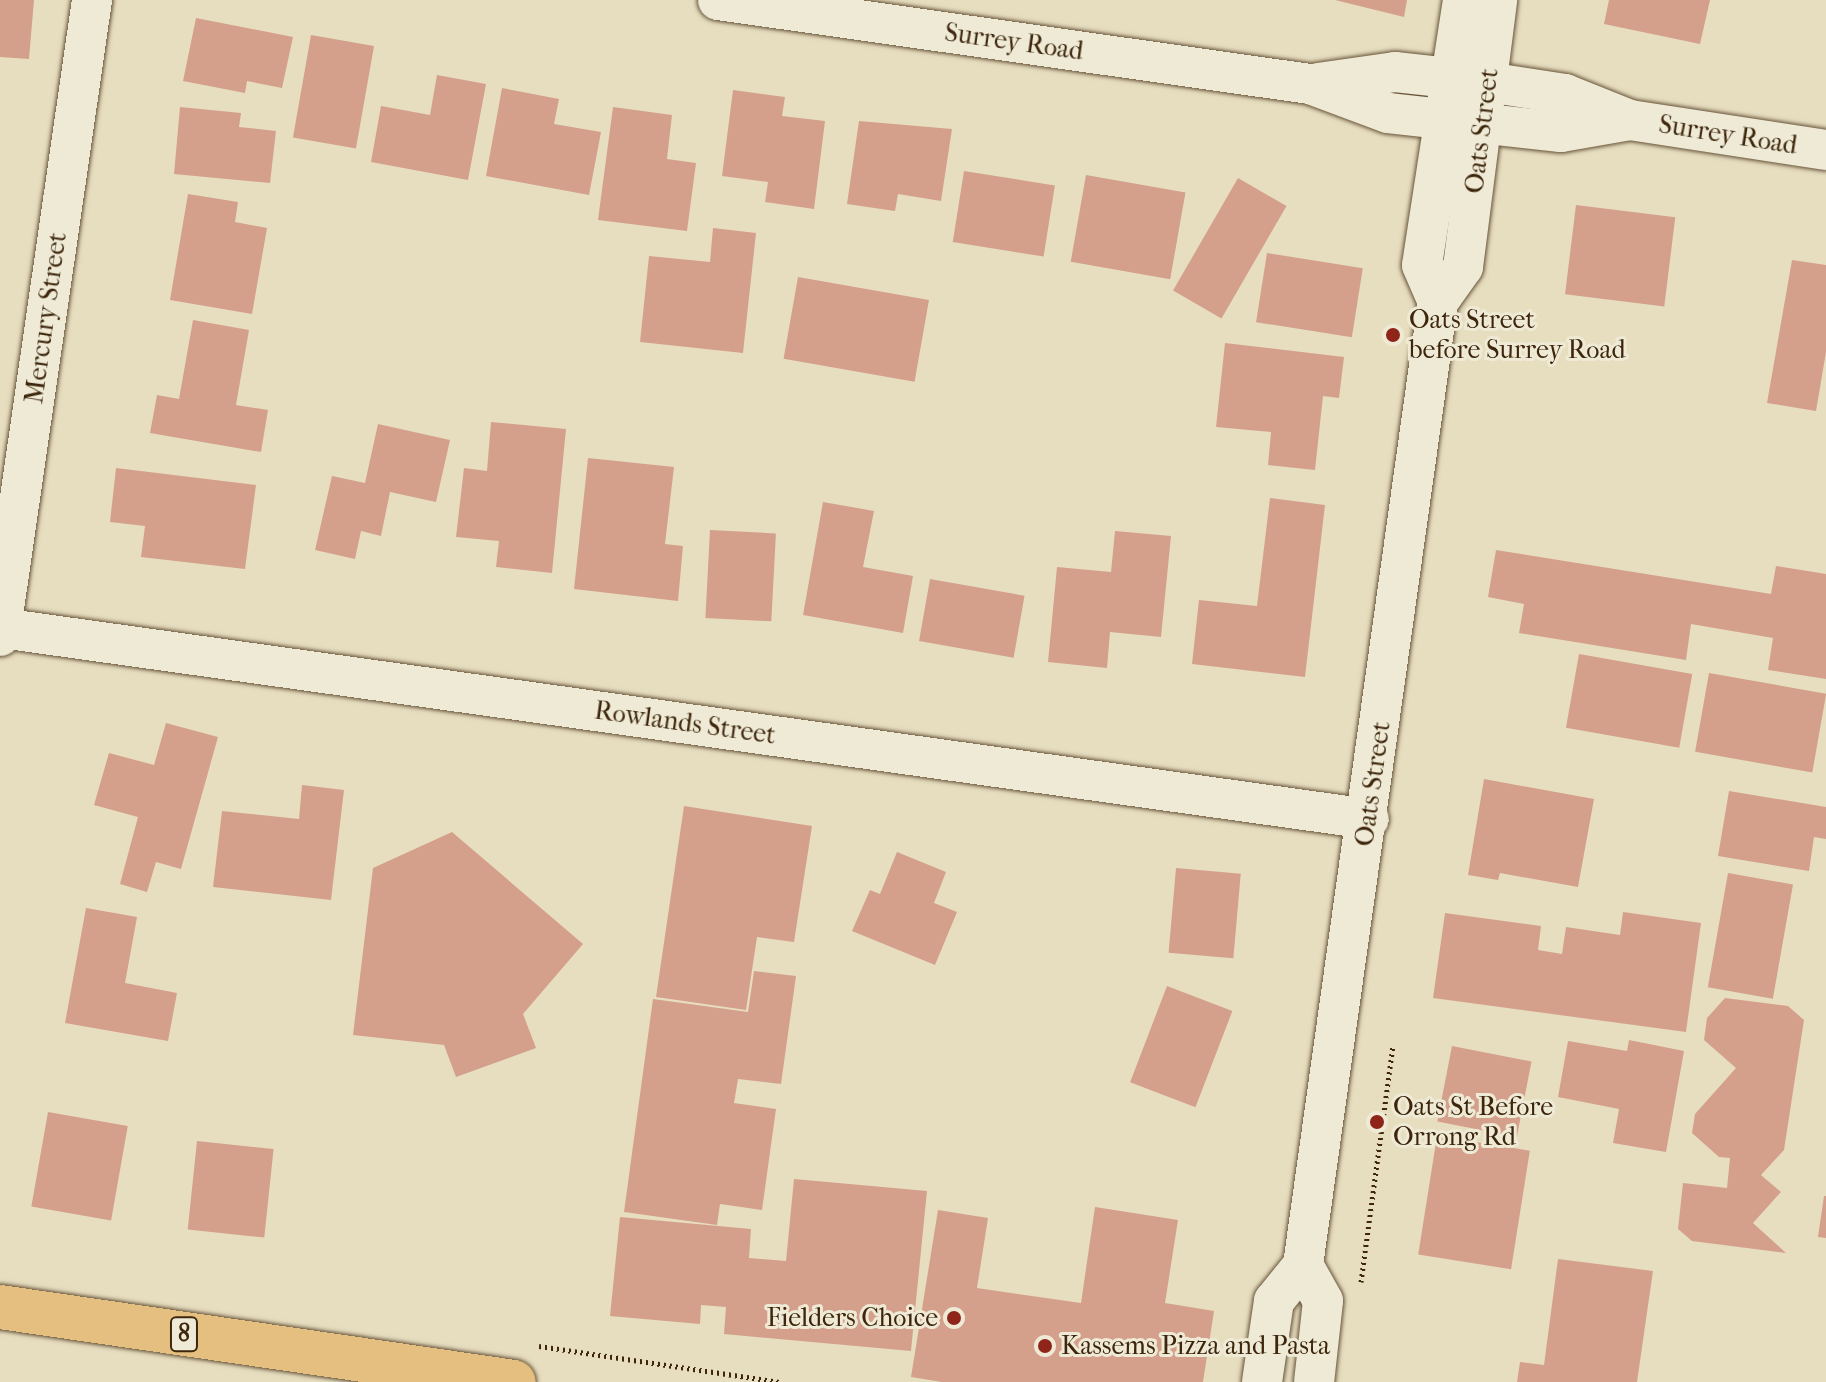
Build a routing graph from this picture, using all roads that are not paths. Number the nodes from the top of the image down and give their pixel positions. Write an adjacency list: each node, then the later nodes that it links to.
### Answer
1 (92, 0): 10 (street, Mercury Street)
2 (718, 0): 6 (street, Surrey Road)
3 (1463, 0): 5 (street, Oats Street)
4 (1497, 0): 5 (street, Oats Street)
5 (1469, 81): 6 (street, Surrey Road); 7 (street, Surrey Road); 8 (street, Oats Street)
6 (1310, 84): 8 (street, Surrey Road)
7 (1630, 120): 8 (street, Surrey Road); 9 (street, Surrey Road)
8 (1463, 122): 12 (street, Oats Street)
9 (1826, 150)
10 (1, 628): 11 (street, Mercury Street); 12 (street, Rowlands Street)
11 (0, 636)
12 (1369, 819): 13 (street, Oats Street)
13 (1303, 1265): 16 (street); 17 (street)
14 (0, 1307): 15 (highway, 8)
15 (514, 1382)
16 (1262, 1382)
17 (1314, 1382)

